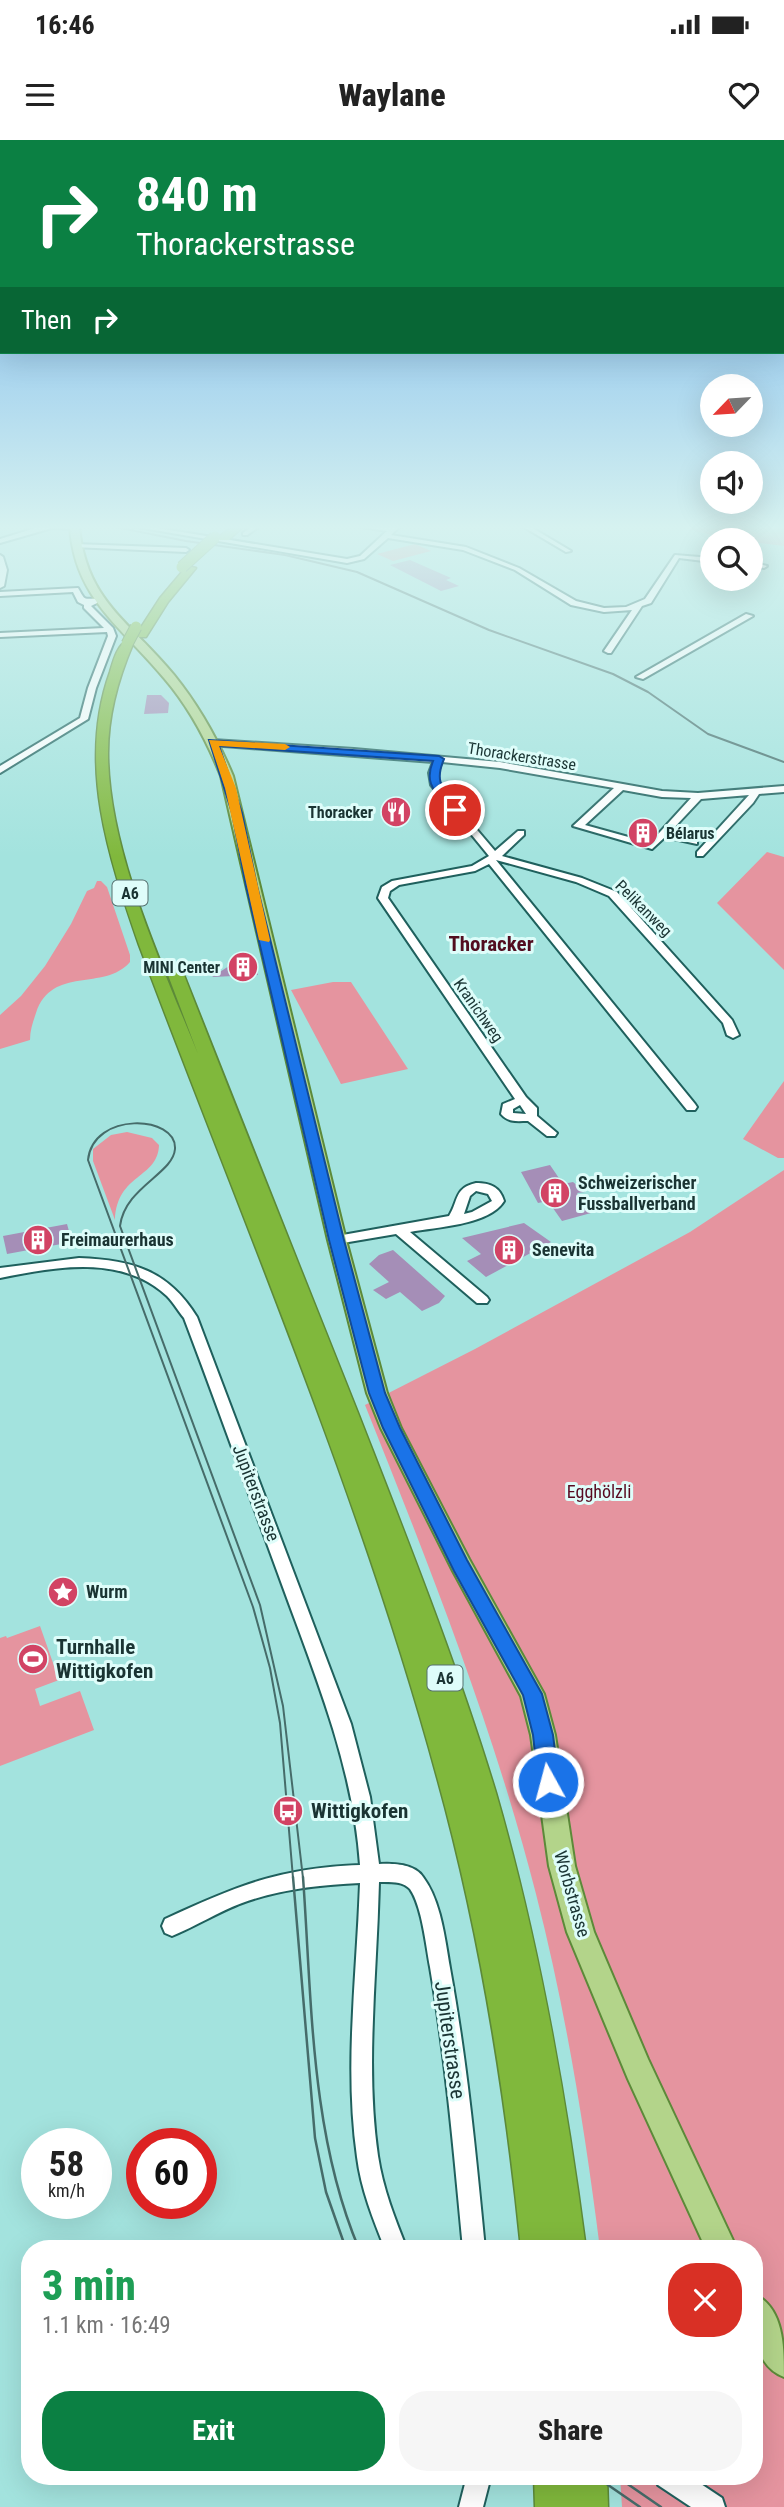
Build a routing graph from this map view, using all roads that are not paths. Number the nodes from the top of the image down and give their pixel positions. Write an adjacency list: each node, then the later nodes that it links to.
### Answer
1 (112, 636): 11 (street)
2 (132, 636): 9 (main road, Worbstrasse)
3 (136, 636): 6 (highway, A6)
4 (618, 636): 7 (street)
5 (712, 636): 8 (street)
6 (130, 647): 21 (highway, A6); 37 (highway, A6)
7 (608, 652)
8 (640, 677)
9 (213, 743): 10 (street, Thorackerstrasse); 30 (main road, Worbstrasse)
10 (439, 759): 12 (street, Thorackerstrasse); 20 (street)
11 (0, 769)
12 (621, 788): 15 (street, Thorackerstrasse); 17 (street)
13 (784, 789): 14 (street, Thorackerstrasse)
14 (755, 792): 15 (street, Thorackerstrasse); 19 (street)
15 (698, 796): 17 (street)
16 (521, 833): 20 (street)
17 (665, 834): 18 (street)
18 (694, 842)
19 (700, 854)
20 (493, 858): 23 (street, Pelikanweg); 24 (street, Kranichweg); 25 (street)
21 (159, 932)
22 (171, 963): 38 (highway, A6)
23 (733, 1035)
24 (522, 1100): 26 (street, Kranichweg); 26 (street)
25 (691, 1107)
26 (531, 1117): 27 (street)
27 (551, 1133)
28 (454, 1219): 29 (street)
29 (400, 1230): 30 (street); 32 (street)
30 (337, 1240): 39 (main road, Worbstrasse)
31 (0, 1273): 33 (street, Jupiterstrasse)
32 (482, 1300)
33 (370, 1873): 34 (street, Jupiterstrasse); 35 (street, Jupiterstrasse); 36 (street, Jupiterstrasse)
34 (172, 1926)
35 (392, 2240)
36 (473, 2240)
37 (537, 2240)
38 (568, 2240)
39 (718, 2240)
40 (763, 2325): 41 (main road)
41 (784, 2361)
42 (477, 2485): 46 (street)
43 (553, 2485): 47 (highway)
44 (588, 2485): 48 (highway)
45 (680, 2485): 49 (street)
46 (471, 2507)
47 (554, 2507)
48 (589, 2507)
49 (713, 2507)

